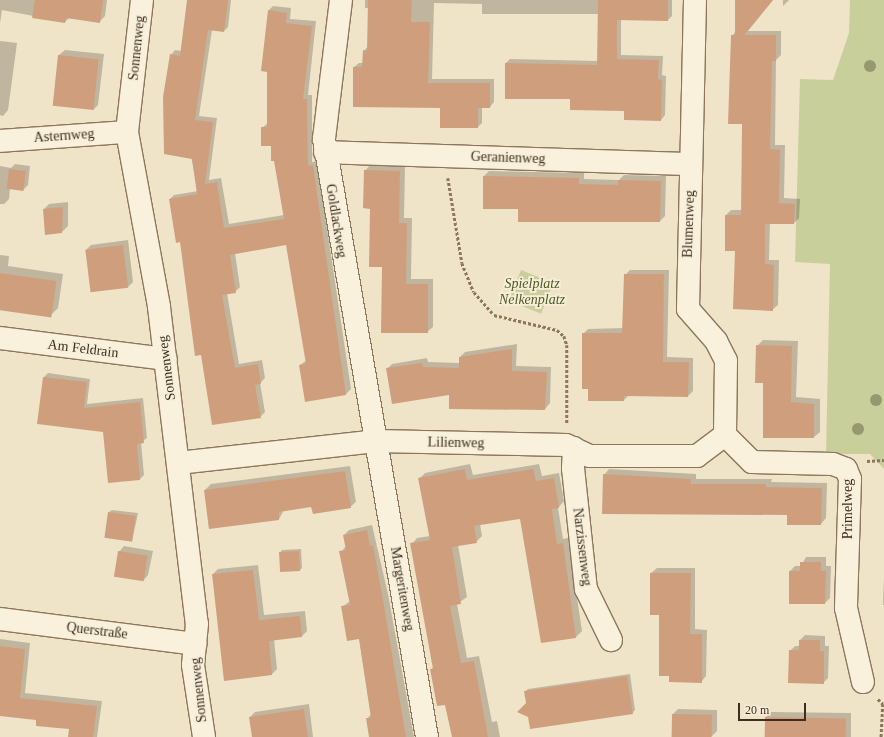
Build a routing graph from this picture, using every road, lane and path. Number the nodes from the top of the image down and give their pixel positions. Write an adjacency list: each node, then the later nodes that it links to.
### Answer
1 (142, 0): 4 (street, Sonnenweg)
2 (341, 0): 6 (street, Goldlackweg)
3 (695, 0): 8 (street, Blumenweg)
4 (127, 132): 5 (street, Asternweg); 10 (street, Sonnenweg)
5 (0, 141)
6 (325, 152): 7 (street, Geranienweg); 12 (street, Goldlackweg)
7 (444, 156): 8 (street, Geranienweg); 13 (path)
8 (691, 164): 11 (street, Blumenweg)
9 (0, 338): 10 (street, Am Feldrain)
10 (166, 359): 14 (street, Sonnenweg)
11 (724, 435): 13 (street, Lilienweg); 18 (street, Primelweg)
12 (376, 441): 13 (street, Lilienweg); 14 (street, Lilienweg); 20 (street, Margeritenweg)
13 (570, 446): 16 (street, Narzissenweg)
14 (178, 463): 17 (street, Sonnenweg)
15 (0, 619): 17 (street, Querstraße)
16 (611, 640)
17 (195, 644): 19 (street, Sonnenweg)
18 (863, 682): 21 (path)
19 (204, 737)
20 (427, 737)
21 (882, 737)

